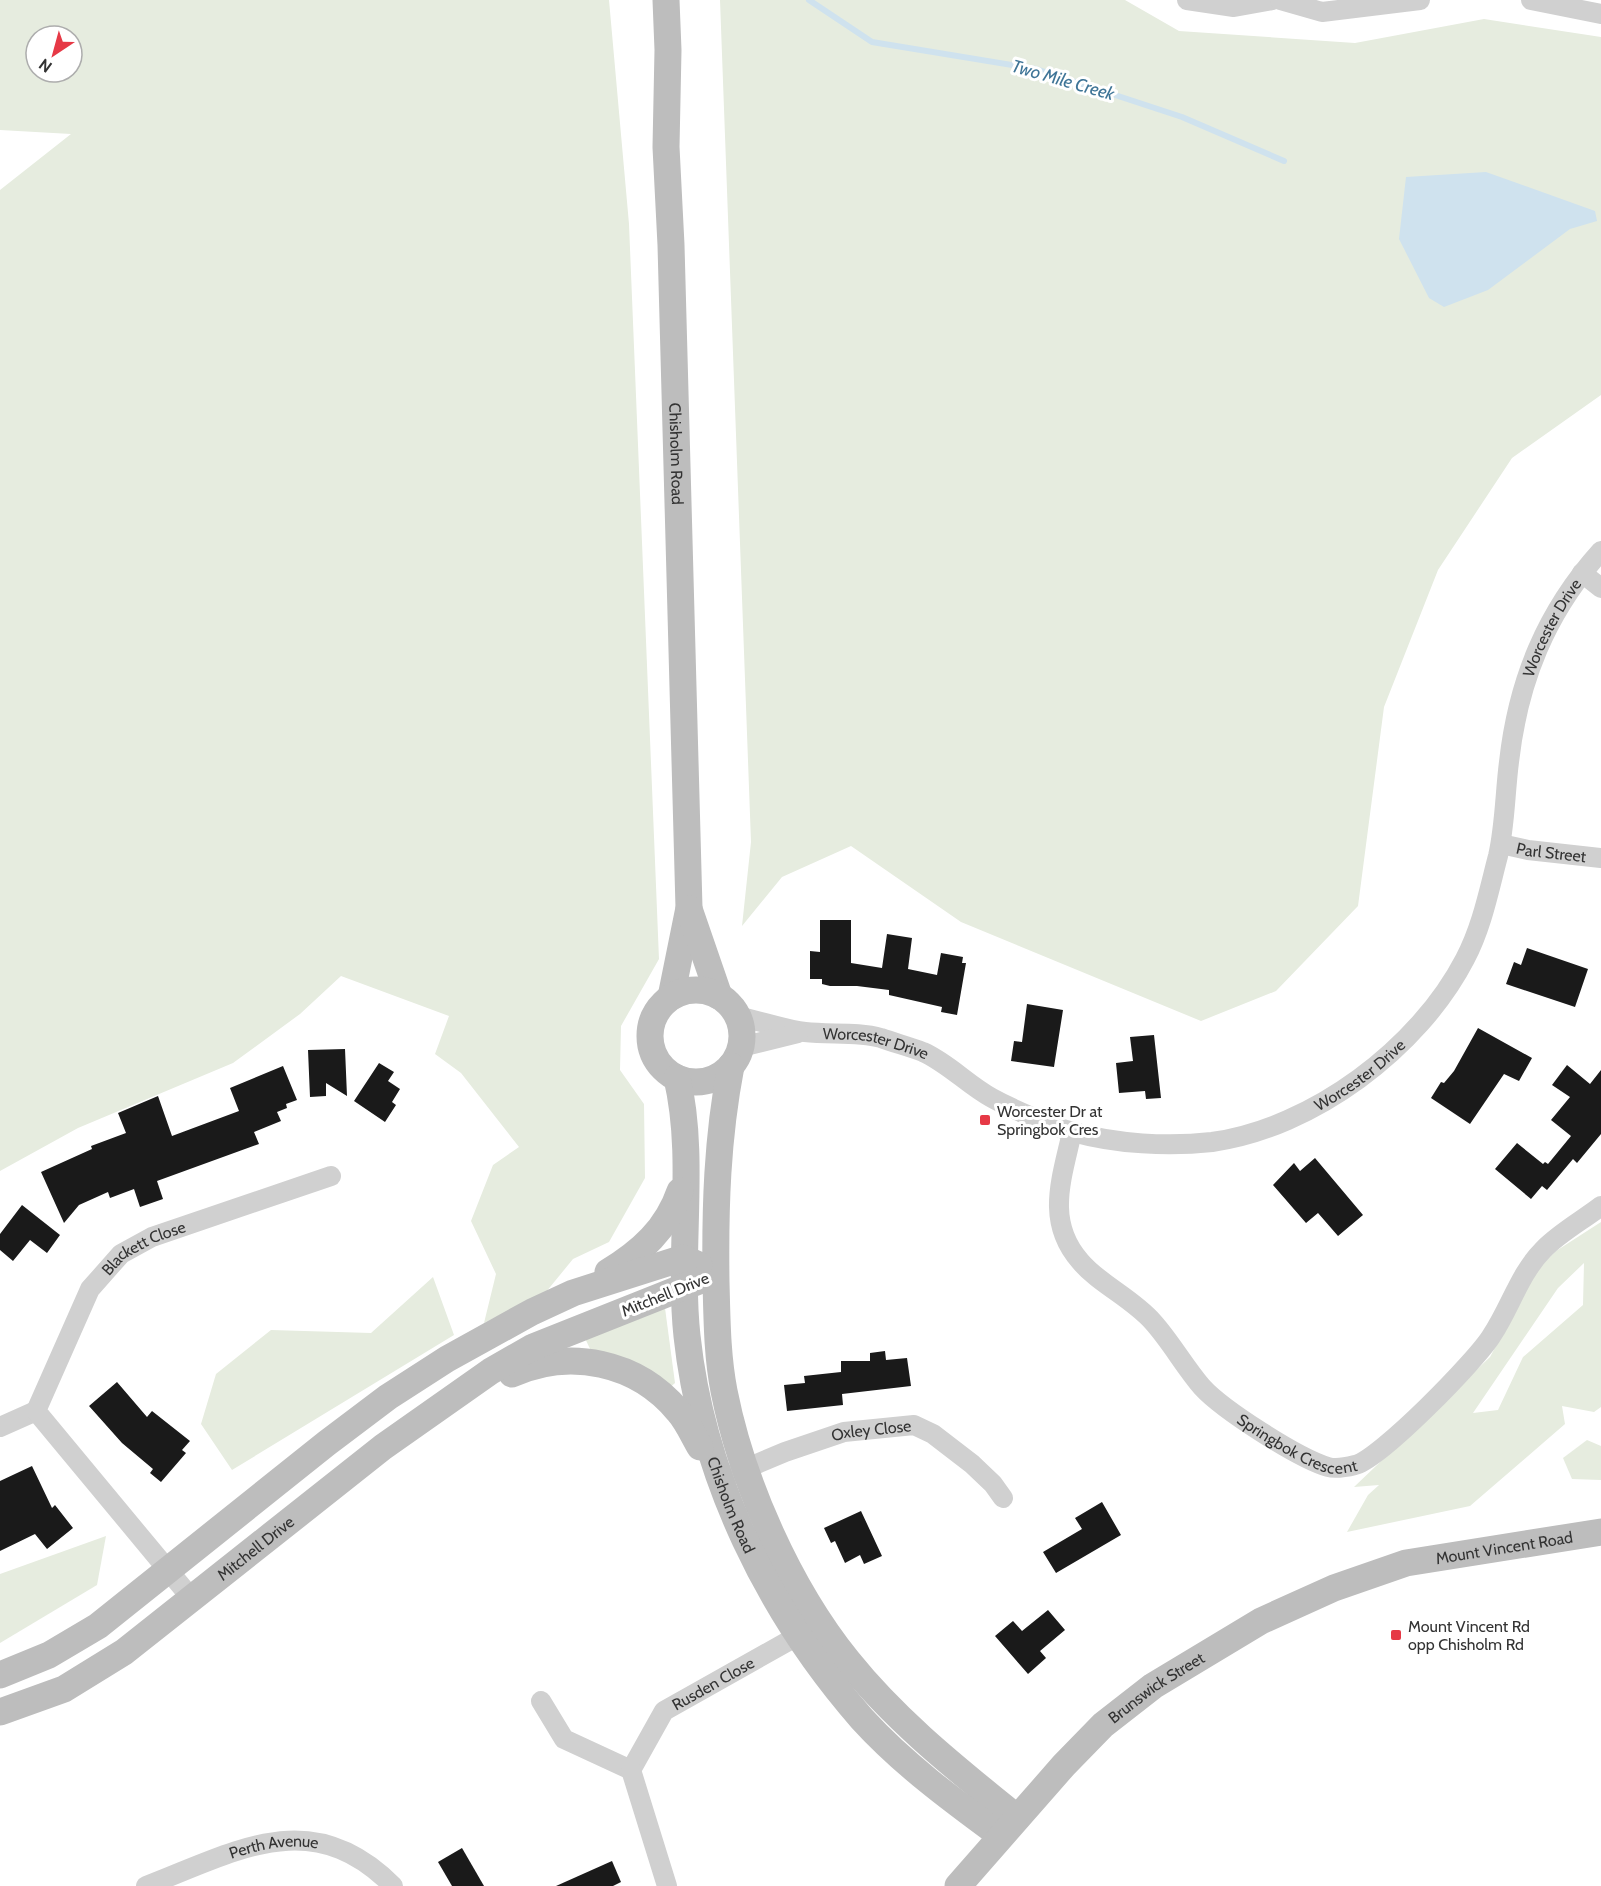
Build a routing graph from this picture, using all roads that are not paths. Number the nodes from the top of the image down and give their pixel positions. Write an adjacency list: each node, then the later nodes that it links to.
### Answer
1 (666, 0): 13 (main road, Chisholm Road)
2 (1187, 0): 3 (street)
3 (1273, 0)
4 (1280, 0): 5 (street)
5 (1420, 0)
6 (1531, 0): 7 (street)
7 (1601, 14)
8 (1601, 551): 9 (street, Worcester Drive)
9 (1582, 573): 10 (street); 11 (street, Worcester Drive)
10 (1601, 588)
11 (1501, 844): 12 (street, Parl Street); 20 (street, Worcester Drive)
12 (1601, 858)
13 (689, 908): 14 (main road, Chisholm Road); 15 (main road, Chisholm Road)
14 (719, 996): 15 (main road); 16 (main road)
15 (670, 997): 19 (main road)
16 (738, 1016): 17 (street, Worcester Drive); 18 (main road)
17 (804, 1032): 18 (street, Worcester Drive); 20 (street, Worcester Drive)
18 (736, 1056): 19 (main road); 25 (main road, Chisholm Road)
19 (677, 1078): 22 (main road, Chisholm Road)
20 (1072, 1132): 23 (street, Springbok Crescent)
21 (331, 1176): 29 (street, Blackett Close)
22 (684, 1178): 24 (main road, Chisholm Road); 27 (main road)
23 (1601, 1206)
24 (683, 1258): 25 (main road, Mitchell Drive); 26 (main road, Chisholm Road); 27 (main road, Mitchell Drive)
25 (716, 1274): 26 (main road, Mitchell Drive); 31 (main road, Chisholm Road)
26 (684, 1288): 28 (main road, Mitchell Drive); 32 (main road, Chisholm Road)
27 (573, 1293): 36 (main road, Mitchell Drive)
28 (442, 1404): 32 (main road); 37 (main road, Mitchell Drive)
29 (36, 1411): 30 (street); 36 (street)
30 (0, 1427)
31 (746, 1469): 32 (street, Oxley Close); 33 (street, Oxley Close); 38 (main road, Chisholm Road)
32 (719, 1478): 38 (main road, Chisholm Road)
33 (1003, 1498)
34 (1601, 1532): 35 (main road, Mount Vincent Road)
35 (1407, 1563): 43 (main road, Brunswick Street)
36 (169, 1571): 37 (street); 39 (main road, Mitchell Drive)
37 (192, 1599): 41 (main road, Mitchell Drive)
38 (809, 1629): 42 (street, Rusden Close); 43 (main road, Chisholm Road)
39 (0, 1674)
40 (541, 1701): 42 (street)
41 (0, 1712)
42 (631, 1770): 46 (street)
43 (1009, 1827): 47 (main road, Brunswick Street)
44 (146, 1886): 45 (street, Perth Avenue)
45 (393, 1886)
46 (667, 1886)
47 (958, 1886)

